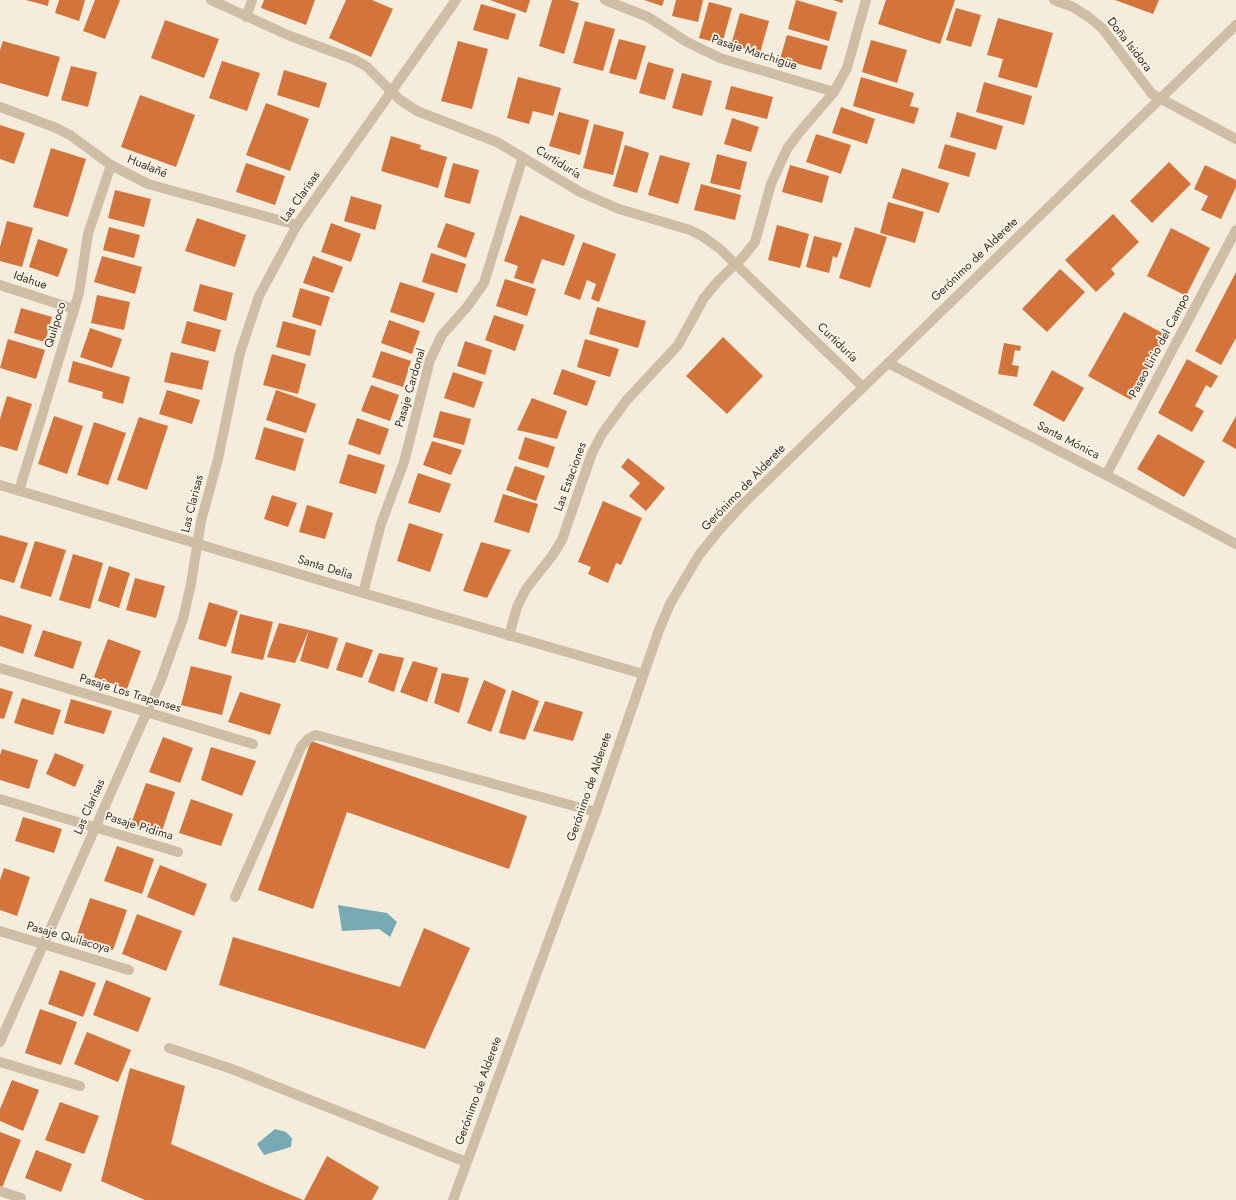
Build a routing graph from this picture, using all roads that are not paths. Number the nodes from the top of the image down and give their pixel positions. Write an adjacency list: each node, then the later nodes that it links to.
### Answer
1 (211, 0): 7 (street, Curtiduría)
2 (252, 0): 7 (street)
3 (456, 0): 9 (street, Las Clarisas)
4 (605, 0): 10 (street, Pasaje Marchigüe)
5 (866, 0): 10 (street, Las Estaciones)
6 (1054, 0): 11 (street, Doña Isidora)
7 (246, 17): 9 (street, Curtiduría)
8 (1236, 25): 11 (street, Gerónimo de Alderete)
9 (391, 91): 14 (street, Curtiduría); 16 (street, Las Clarisas)
10 (834, 92): 18 (street, Las Estaciones)
11 (1159, 99): 13 (street, Doña Isidora); 21 (street, Gerónimo de Alderete)
12 (0, 107): 15 (street, Hualañé)
13 (1236, 139)
14 (523, 157): 18 (street, Curtiduría); 28 (street, Pasaje Cardonal)
15 (111, 165): 16 (street, Hualañé); 20 (street, Quilpoco)
16 (297, 225): 26 (street, Las Clarisas)
17 (1236, 230): 23 (street, Paseo Lirio del Campo)
18 (735, 263): 22 (street, Curtiduría); 29 (street, Las Estaciones)
19 (0, 285): 20 (street, Idahue)
20 (74, 309): 25 (street, Quilpoco)
21 (888, 363): 22 (street, Gerónimo de Alderete); 23 (street, Santa Mónica)
22 (864, 387): 31 (street, Gerónimo de Alderete)
23 (1106, 475): 27 (street, Santa Mónica)
24 (0, 485): 25 (street, Santa Delia)
25 (19, 491): 26 (street, Santa Delia)
26 (197, 544): 28 (street, Santa Delia); 32 (street, Las Clarisas)
27 (1236, 544)
28 (363, 593): 29 (street, Santa Delia)
29 (509, 636): 31 (street, Santa Delia)
30 (0, 668): 32 (street, Pasaje Los Trapenses)
31 (643, 674): 35 (street, Gerónimo de Alderete)
32 (147, 712): 33 (street, Pasaje Los Trapenses); 36 (street, Las Clarisas)
33 (253, 744)
34 (0, 799): 36 (street, Pasaje Pidima)
35 (596, 812): 38 (street); 46 (street, Gerónimo de Alderete)
36 (95, 827): 37 (street, Pasaje Pidima); 40 (street, Las Clarisas)
37 (178, 852)
38 (235, 897)
39 (0, 932): 40 (street, Pasaje Quilacoya)
40 (43, 944): 41 (street, Pasaje Quilacoya); 42 (street, Las Clarisas)
41 (129, 970)
42 (0, 1042)
43 (169, 1048): 46 (street)
44 (0, 1062): 45 (street)
45 (80, 1086)
46 (466, 1162): 49 (street, Gerónimo de Alderete)
47 (0, 1191): 48 (street)
48 (21, 1198)
49 (453, 1200)

